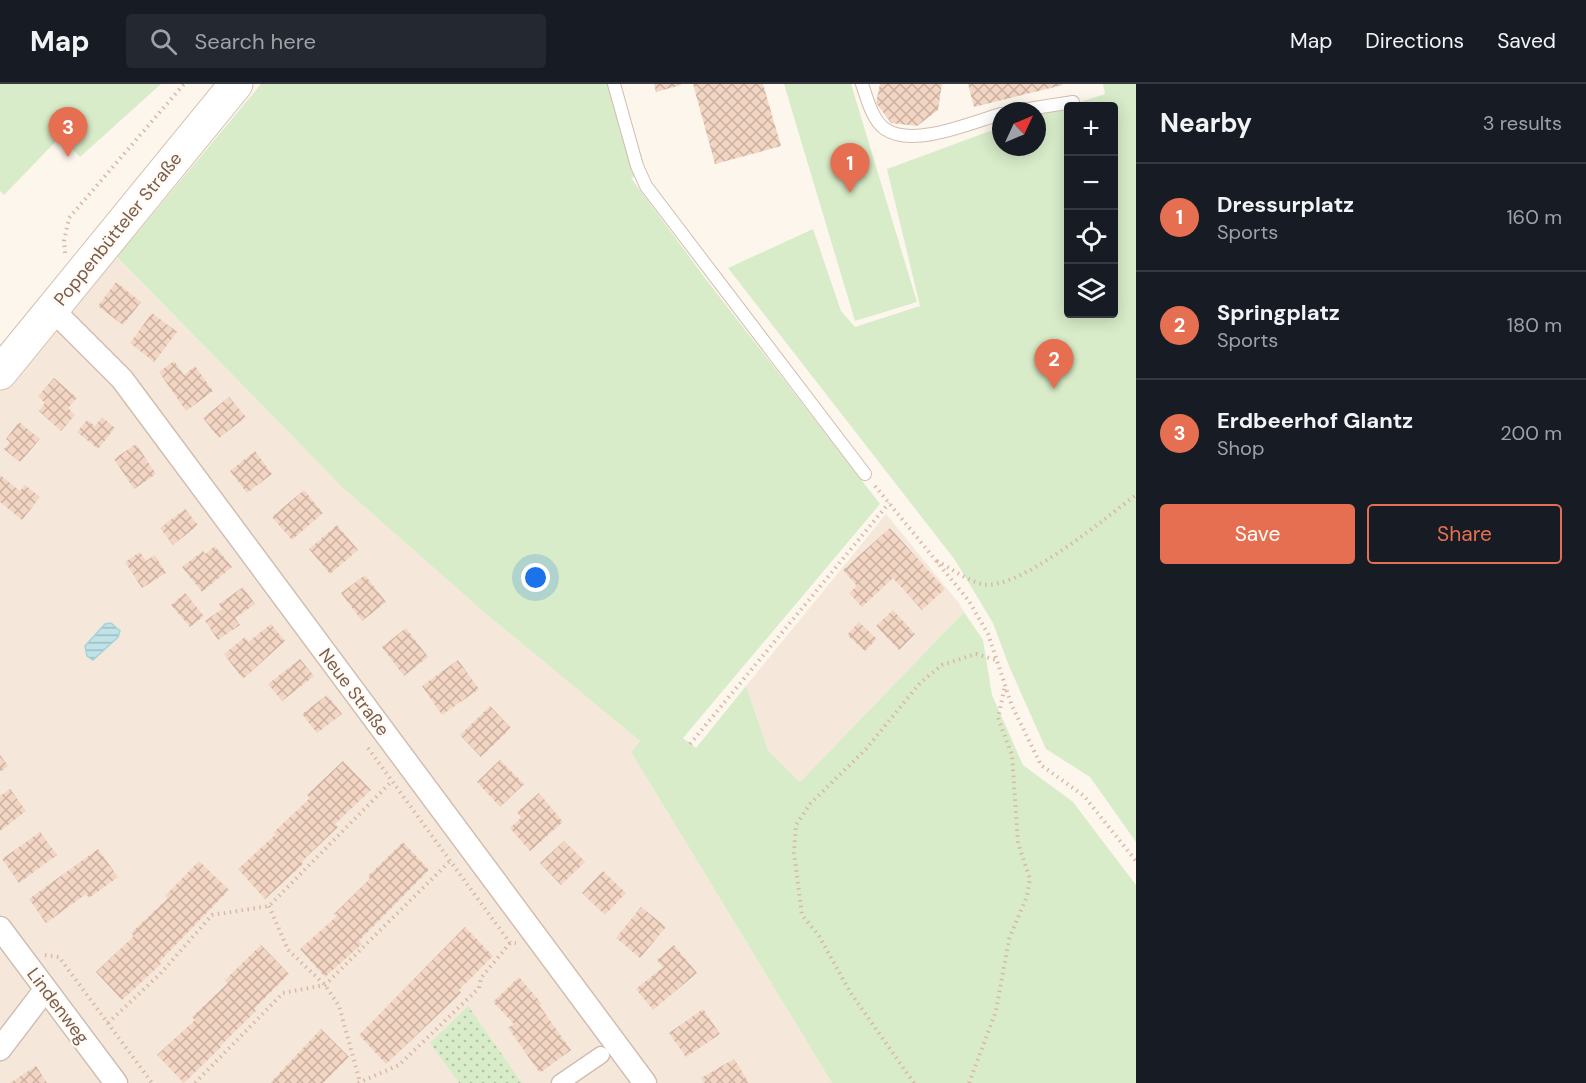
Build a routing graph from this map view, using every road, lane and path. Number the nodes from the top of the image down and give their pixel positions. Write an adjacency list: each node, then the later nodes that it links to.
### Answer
1 (184, 84): 8 (path)
2 (236, 84): 8 (main road, Poppenbütteler Straße)
3 (614, 84): 11 (lane)
4 (862, 84): 7 (lane)
5 (1064, 103): 6 (lane)
6 (1046, 106)
7 (992, 117)
8 (73, 284): 9 (main road, Poppenbütteler Straße)
9 (53, 310): 10 (main road, Poppenbütteler Straße); 29 (street, Neue Straße)
10 (0, 373)
11 (865, 474): 13 (path)
12 (1136, 495): 14 (path)
13 (889, 503): 14 (path); 17 (path)
14 (934, 559): 15 (path)
15 (996, 660): 16 (path); 36 (path)
16 (1005, 686): 19 (path); 37 (path)
17 (690, 744)
18 (391, 782): 21 (path)
19 (1136, 861)
20 (449, 862): 25 (path)
21 (269, 906): 25 (path); 27 (path)
22 (0, 928): 24 (street, Lindenweg)
23 (510, 943): 33 (path)
24 (18, 951): 26 (street, Lindenweg); 27 (path)
25 (325, 986): 32 (path); 33 (path)
26 (45, 990): 28 (street); 30 (street, Lindenweg)
27 (108, 1023): 31 (path)
28 (0, 1049)
29 (609, 1050): 34 (street); 35 (street, Neue Straße)
30 (116, 1083)
31 (152, 1083)
32 (195, 1083)
33 (359, 1083)
34 (560, 1083)
35 (645, 1083)
36 (914, 1083)
37 (969, 1083)

